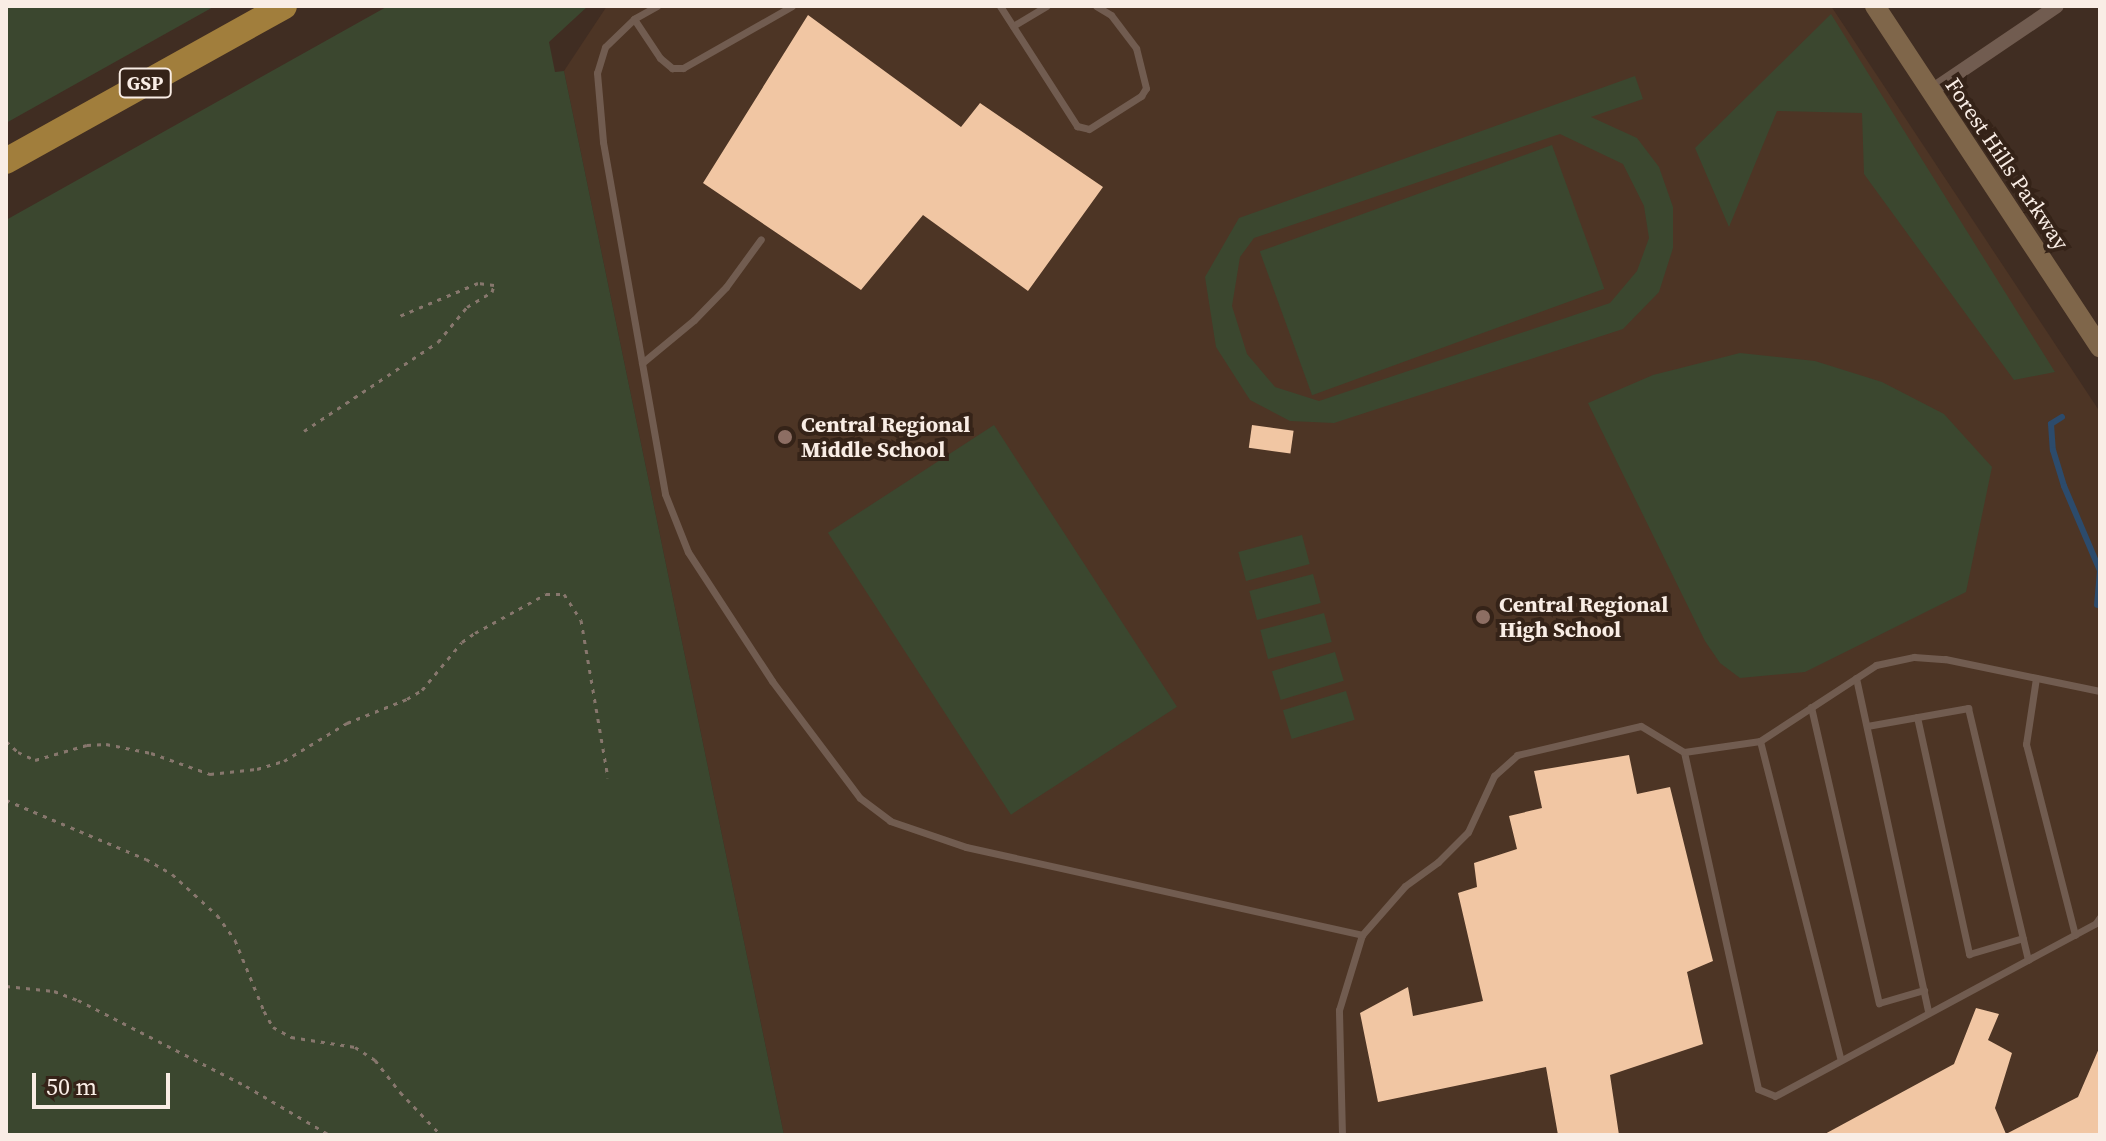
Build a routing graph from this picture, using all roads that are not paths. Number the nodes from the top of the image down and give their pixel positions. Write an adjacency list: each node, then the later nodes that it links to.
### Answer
1 (284, 6): 12 (highway, GSP)
2 (657, 6): 9 (lane)
3 (792, 6): 9 (lane)
4 (1000, 6): 10 (lane)
5 (1046, 6): 10 (lane)
6 (1096, 6): 10 (lane)
7 (1875, 6): 11 (main road, Forest Hills Parkway)
8 (2057, 6): 11 (street)
9 (634, 19): 15 (lane)
10 (1013, 26)
11 (1930, 92): 14 (main road, Forest Hills Parkway)
12 (6, 161)
13 (761, 239): 15 (lane)
14 (2100, 347)
15 (642, 363): 25 (lane)
16 (1856, 678): 17 (lane); 19 (lane); 21 (lane)
17 (2036, 678): 18 (lane); 26 (lane)
18 (2099, 693)
19 (1811, 707): 22 (lane); 29 (lane)
20 (1917, 717): 21 (lane); 27 (lane); 27 (lane)
21 (1867, 726): 29 (lane)
22 (1760, 741): 23 (lane); 31 (lane)
23 (1684, 752): 25 (lane); 31 (lane)
24 (2100, 917): 26 (lane)
25 (1362, 935): 32 (lane)
26 (2075, 935): 28 (lane)
27 (2023, 938): 28 (lane)
28 (2028, 960): 30 (lane)
29 (1924, 990): 30 (lane)
30 (1928, 1012): 31 (lane)
31 (1840, 1058)
32 (1342, 1135)

